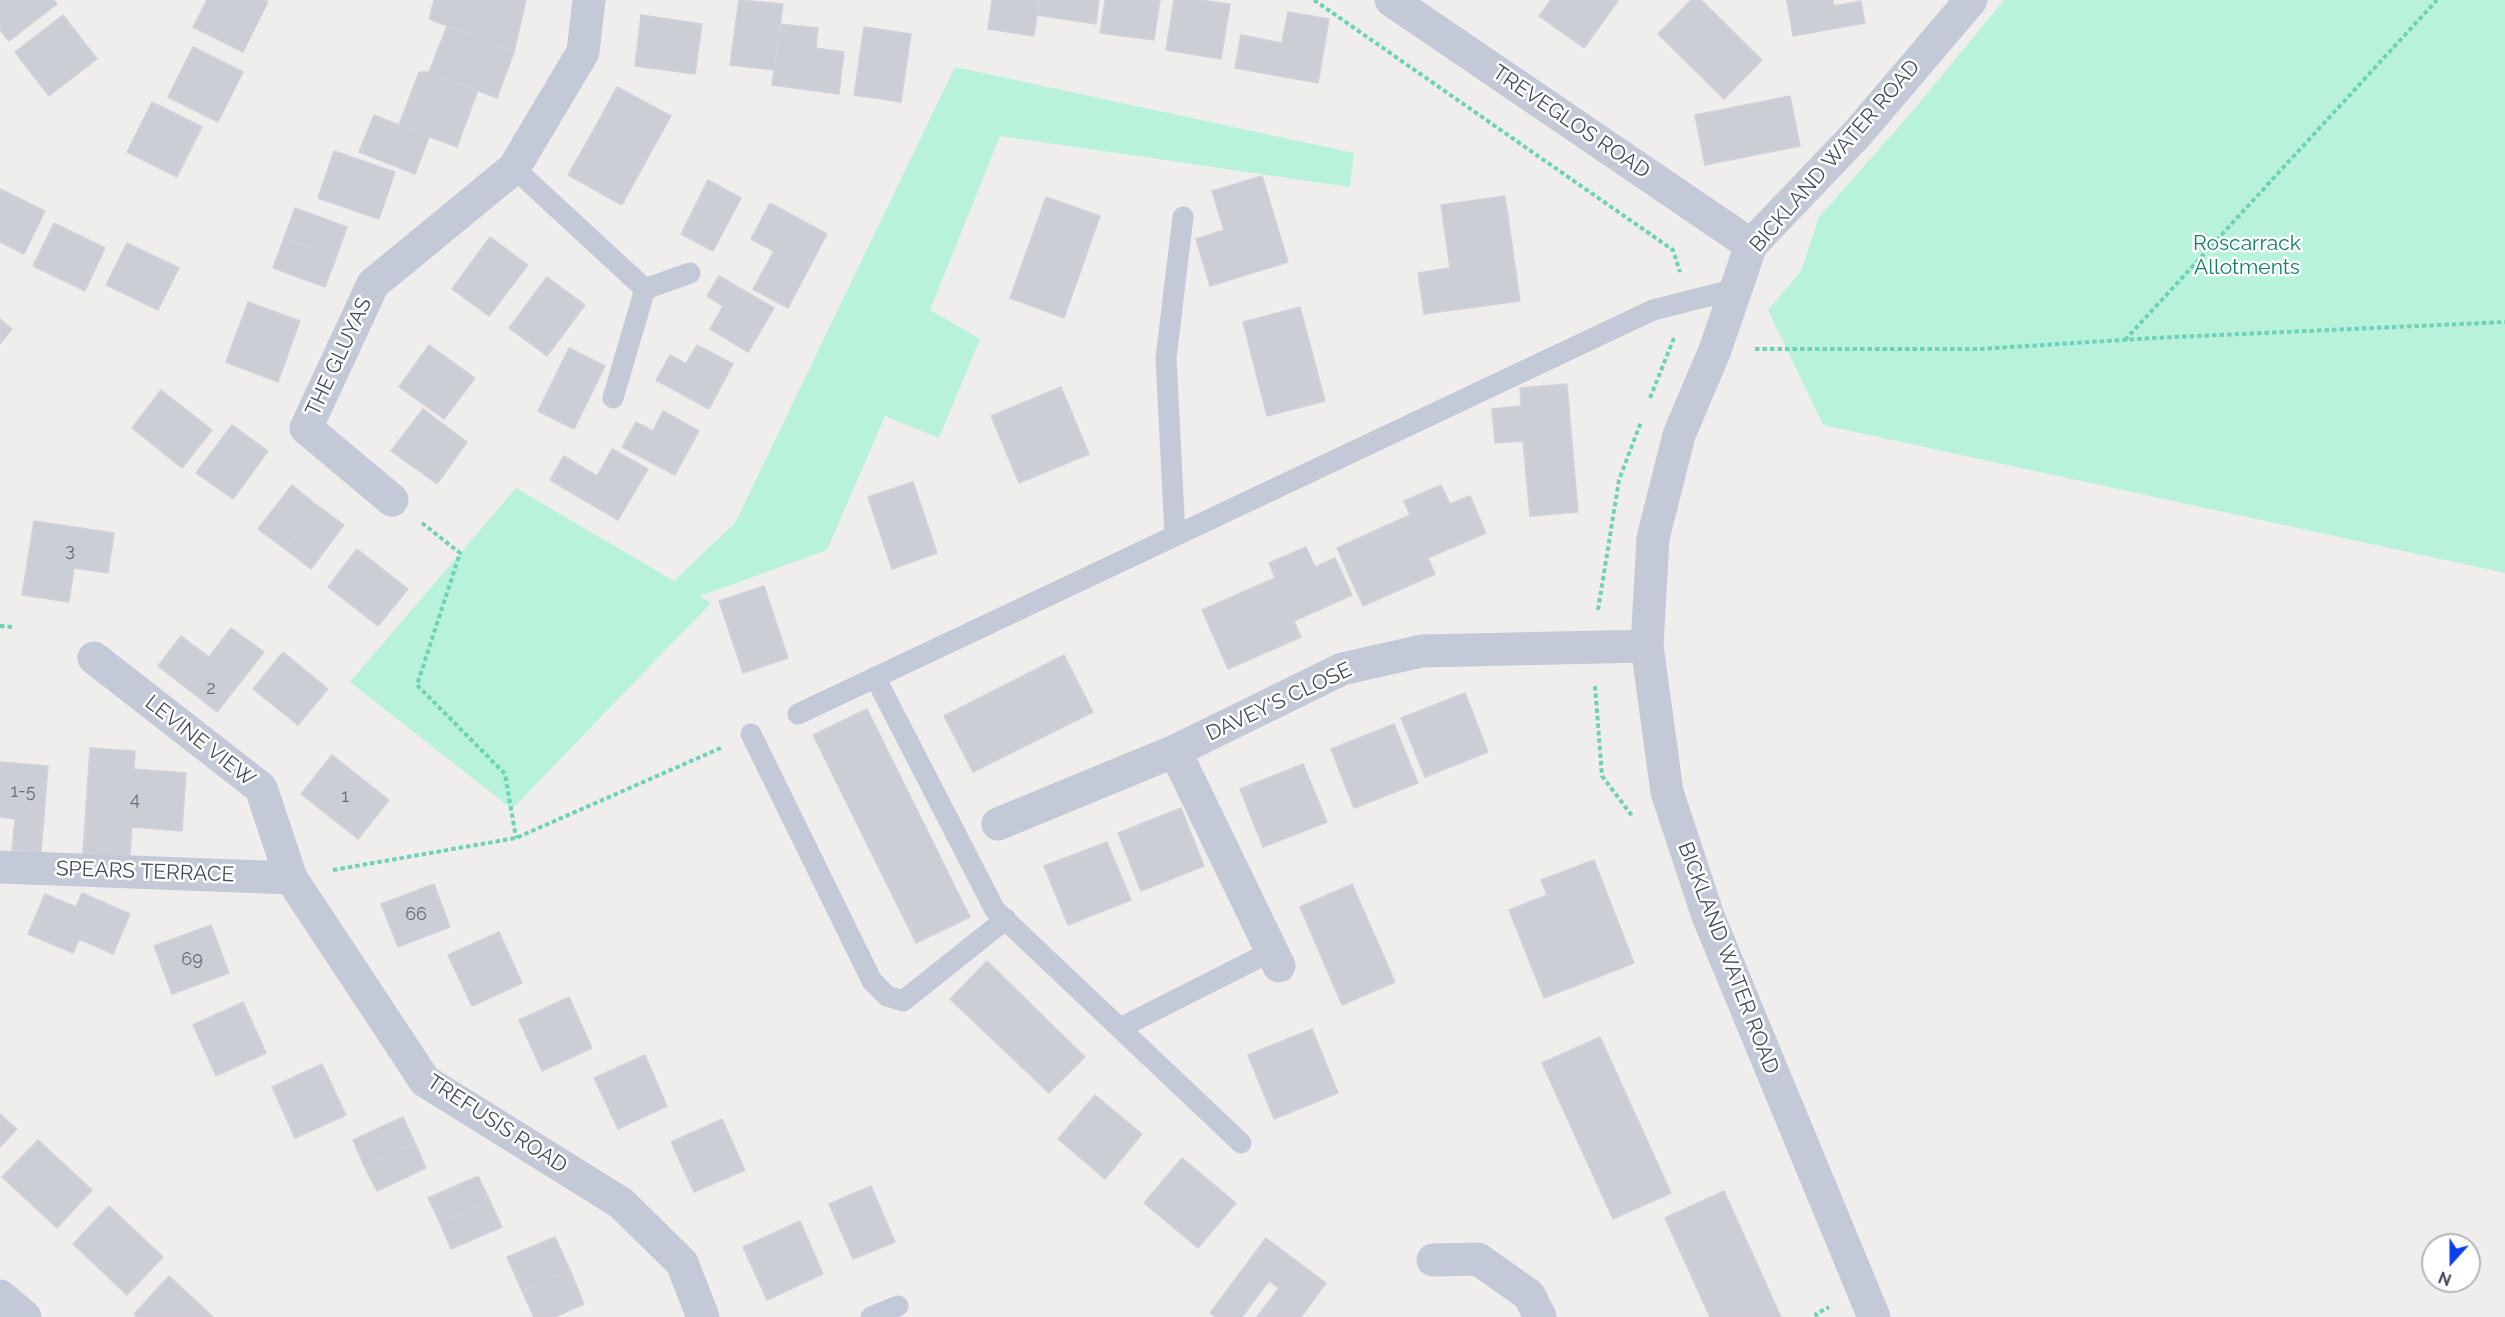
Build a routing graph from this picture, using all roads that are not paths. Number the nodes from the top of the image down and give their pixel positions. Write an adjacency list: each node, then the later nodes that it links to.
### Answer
1 (589, 0): 4 (street, THE GLUYAS)
2 (1391, 0): 6 (street, TREVEGLOS ROAD)
3 (1971, 0): 6 (street, BICKLAND WATER ROAD)
4 (514, 168): 9 (lane); 11 (street, THE GLUYAS)
5 (1183, 217): 12 (lane)
6 (1750, 245): 8 (street, BICKLAND WATER ROAD)
7 (690, 273): 9 (lane)
8 (1736, 288): 12 (lane); 13 (street, BICKLAND WATER ROAD)
9 (645, 289): 10 (lane)
10 (613, 398)
11 (392, 500)
12 (1175, 536): 15 (lane)
13 (1647, 646): 18 (street, DAVEY'S CLOSE); 33 (street, BICKLAND WATER ROAD)
14 (94, 658): 21 (street, LEVINE VIEW)
15 (875, 678): 16 (lane); 22 (lane)
16 (798, 714)
17 (751, 734): 22 (lane)
18 (1175, 752): 19 (street, DAVEY'S CLOSE); 23 (street)
19 (998, 825)
20 (0, 867): 21 (street, SPEARS TERRACE)
21 (291, 878): 30 (street, TREFUSIS ROAD)
22 (1005, 919): 24 (lane)
23 (1275, 959): 24 (lane)
24 (1120, 1028): 25 (lane)
25 (1241, 1143)
26 (1433, 1260): 32 (street)
27 (0, 1296): 29 (street)
28 (898, 1306): 31 (lane)
29 (25, 1317)
30 (703, 1317)
31 (871, 1317)
32 (1540, 1317)
33 (1874, 1317)

